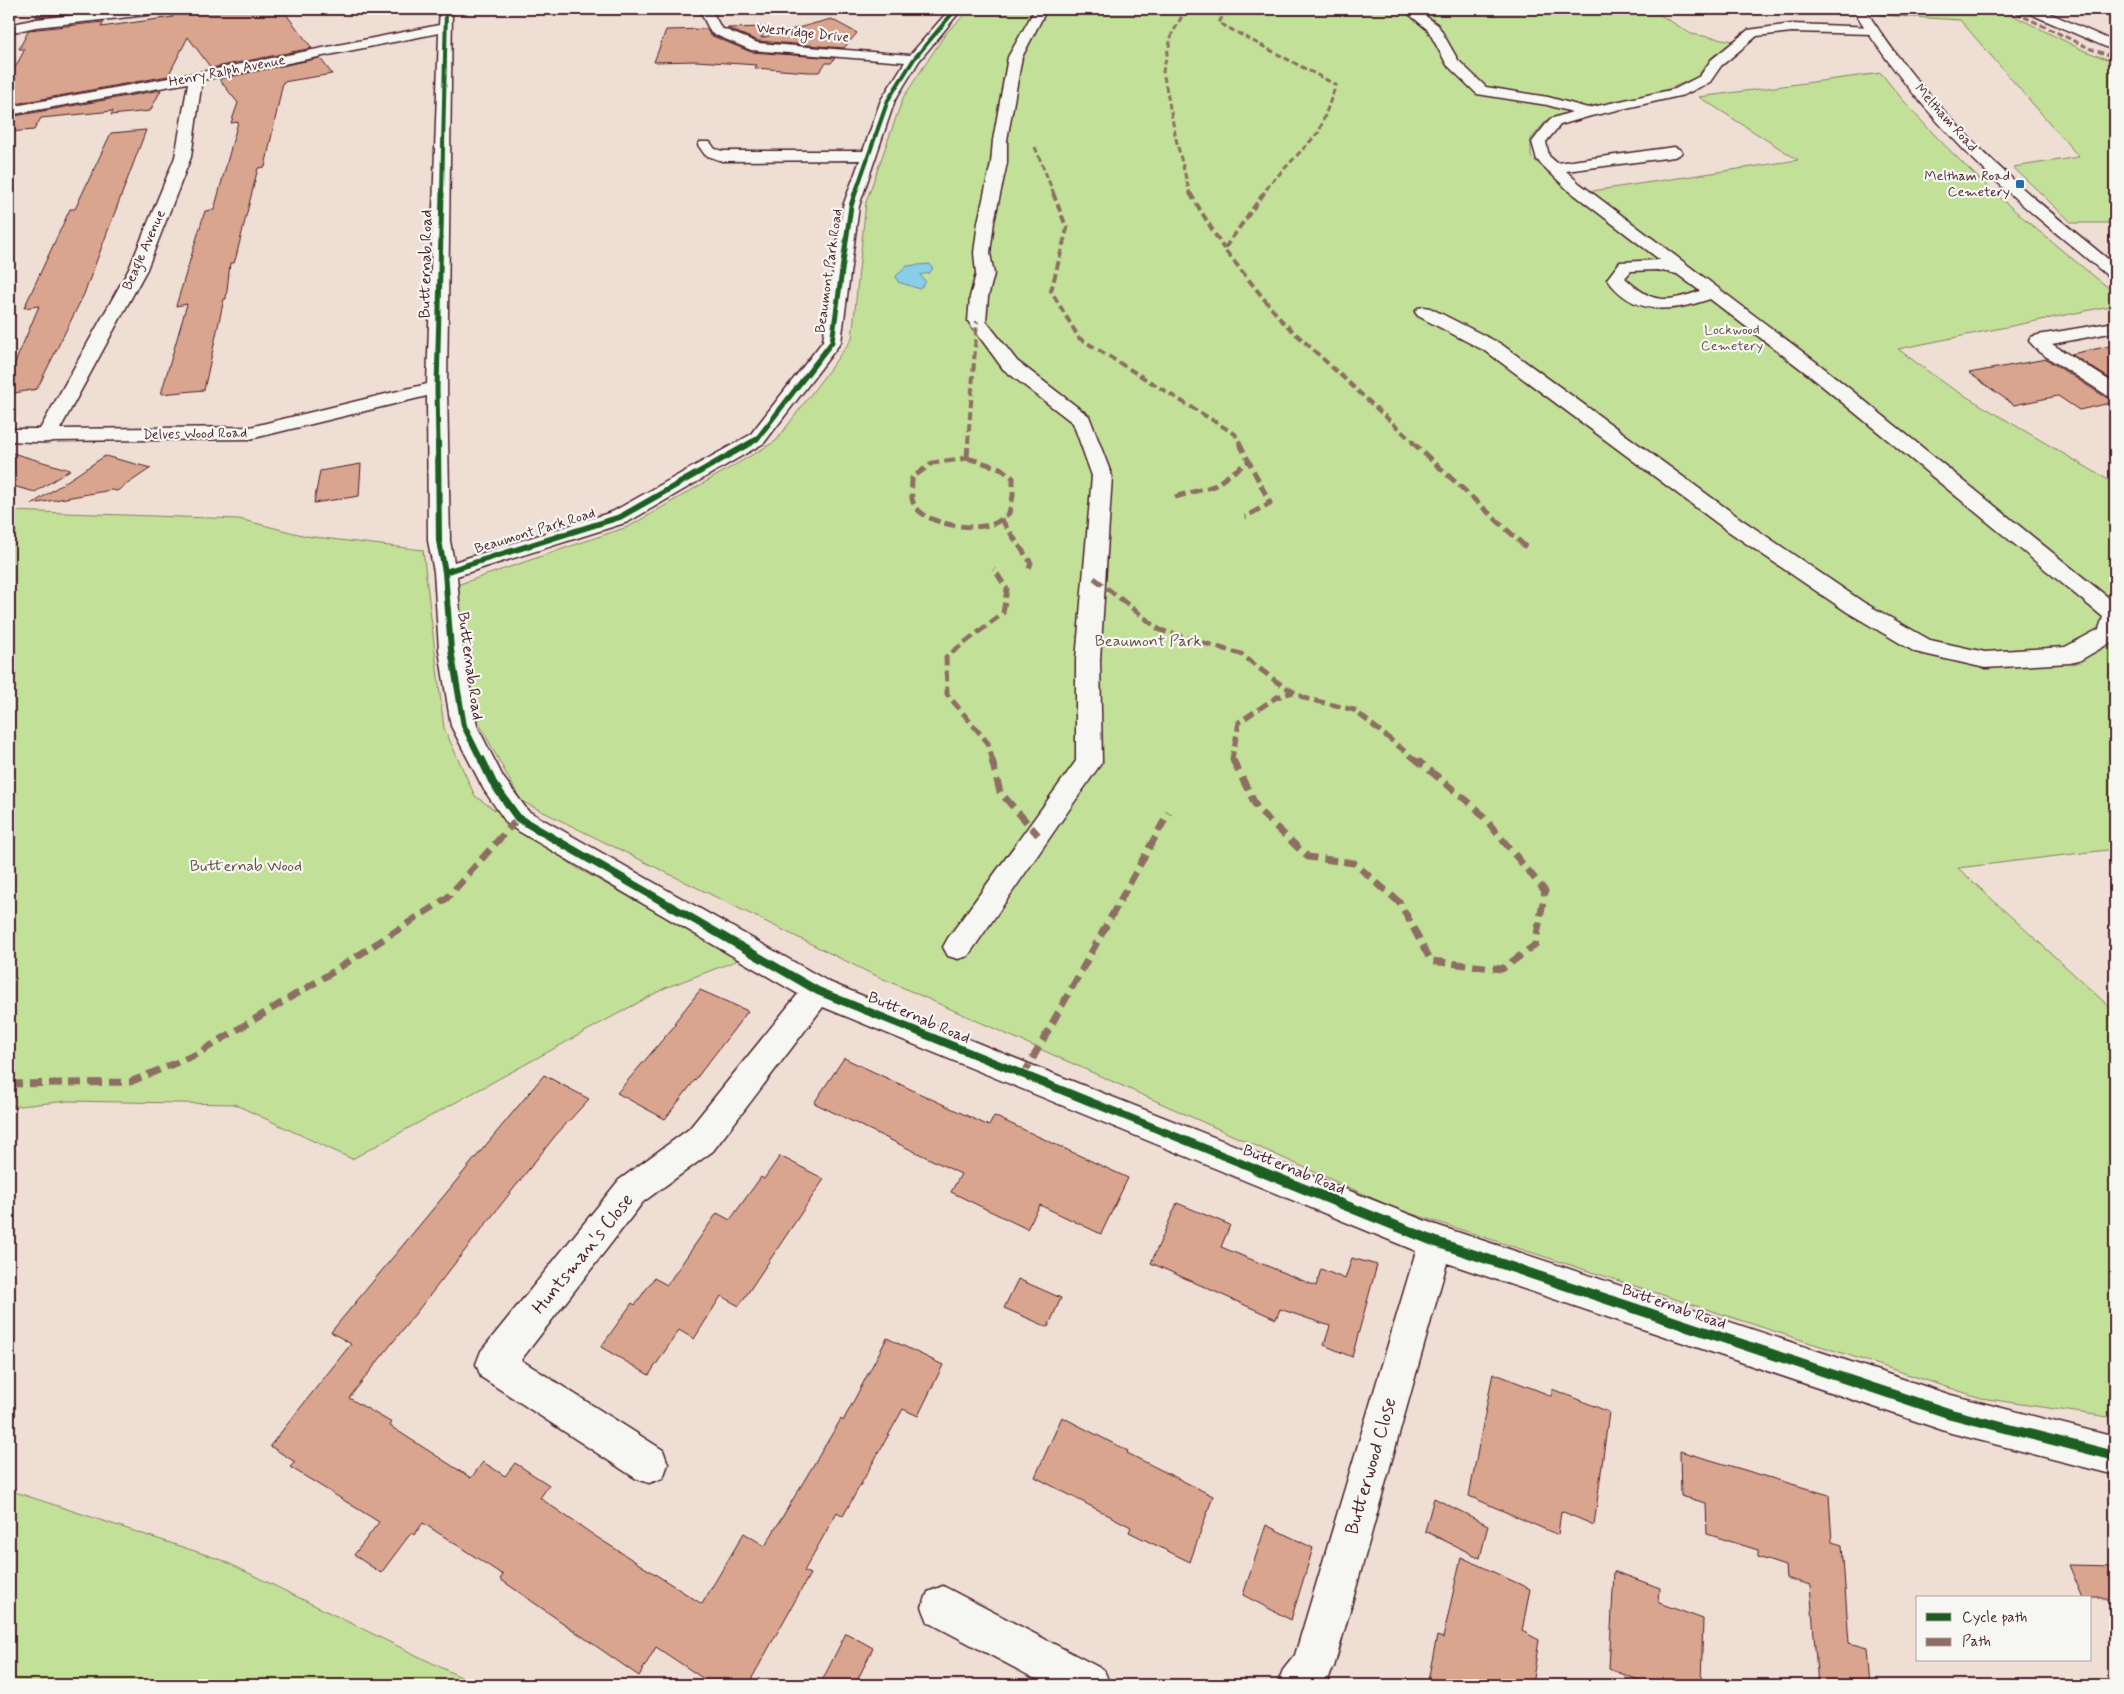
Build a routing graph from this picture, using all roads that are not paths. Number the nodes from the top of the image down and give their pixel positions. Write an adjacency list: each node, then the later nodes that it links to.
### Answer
1 (705, 9): 14 (street, Westridge Drive)
2 (956, 9): 14 (street, Beaumont Park Road)
3 (1041, 9): 32 (street)
4 (1409, 9): 17 (street)
5 (1859, 9): 10 (street, Meltham Road)
6 (2030, 9): 12 (street)
7 (148, 11): 9 (street)
8 (446, 18): 15 (street, Henry Ralph Avenue); 27 (street, Butternab Road)
9 (9, 29)
10 (1872, 30): 17 (street); 23 (street, Meltham Road)
11 (2115, 37): 12 (street)
12 (2095, 38): 13 (street)
13 (2115, 47)
14 (914, 60): 20 (street, Beaumont Park Road)
15 (196, 77): 16 (street, Henry Ralph Avenue); 30 (street, Beagle Avenue)
16 (9, 111)
17 (1588, 112): 21 (street)
18 (705, 146): 20 (street)
19 (1674, 152): 21 (street)
20 (869, 155): 31 (street, Beaumont Park Road)
21 (1554, 168): 22 (street)
22 (1680, 269): 24 (street); 24 (street)
23 (2115, 273)
24 (1711, 293): 25 (street)
25 (1424, 312)
26 (2115, 327): 28 (street)
27 (437, 388): 30 (street, Delves Wood Road); 31 (street, Butternab Road)
28 (2115, 392)
29 (9, 436): 30 (street, Delves Wood Road)
30 (45, 437)
31 (444, 572): 33 (street, Butternab Road)
32 (958, 947)
33 (818, 991): 34 (street, Butternab Road); 36 (street, Huntsman's Close)
34 (1436, 1242): 35 (street, Butternab Road); 39 (street, Butterwood Close)
35 (2115, 1456)
36 (649, 1464)
37 (943, 1607): 38 (street)
38 (1089, 1685)
39 (1298, 1685)

